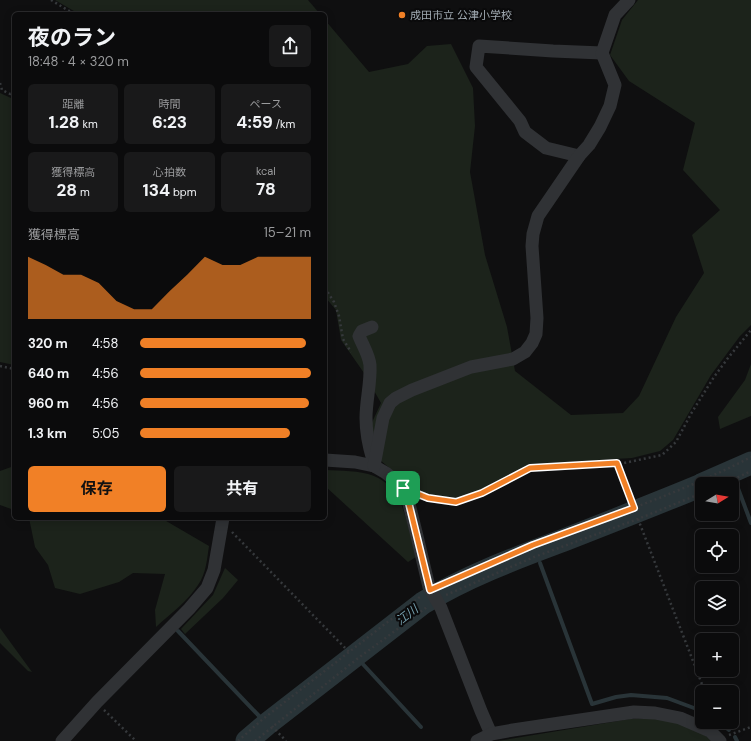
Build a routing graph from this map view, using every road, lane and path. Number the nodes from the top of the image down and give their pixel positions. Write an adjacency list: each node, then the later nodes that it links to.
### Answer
1 (51, 0): 3 (path)
2 (629, 0): 4 (street)
3 (71, 12)
4 (602, 53): 7 (street); 7 (street)
5 (0, 82): 6 (path)
6 (12, 94)
7 (578, 156): 15 (street)
8 (372, 327): 15 (street)
9 (751, 330): 14 (path)
10 (0, 366): 11 (path)
11 (12, 369)
12 (751, 457): 20 (path)
13 (327, 460): 15 (street)
14 (617, 463): 18 (path); 20 (path)
15 (374, 466): 18 (street)
16 (751, 471): 17 (path)
17 (739, 477)
18 (403, 488): 23 (street)
19 (695, 496): 21 (path)
20 (634, 508): 23 (path)
21 (638, 519): 23 (path); 25 (path)
22 (223, 520): 24 (path); 26 (street)
23 (434, 596): 24 (path); 27 (path); 29 (street)
24 (349, 652): 33 (path)
25 (702, 685)
26 (97, 702): 31 (street); 32 (path)
27 (272, 726): 34 (path); 35 (path)
28 (751, 727): 30 (path)
29 (491, 734): 30 (street); 36 (street)
30 (719, 740)
31 (62, 741)
32 (136, 741)
33 (238, 741)
34 (255, 741)
35 (286, 741)
36 (477, 741)

